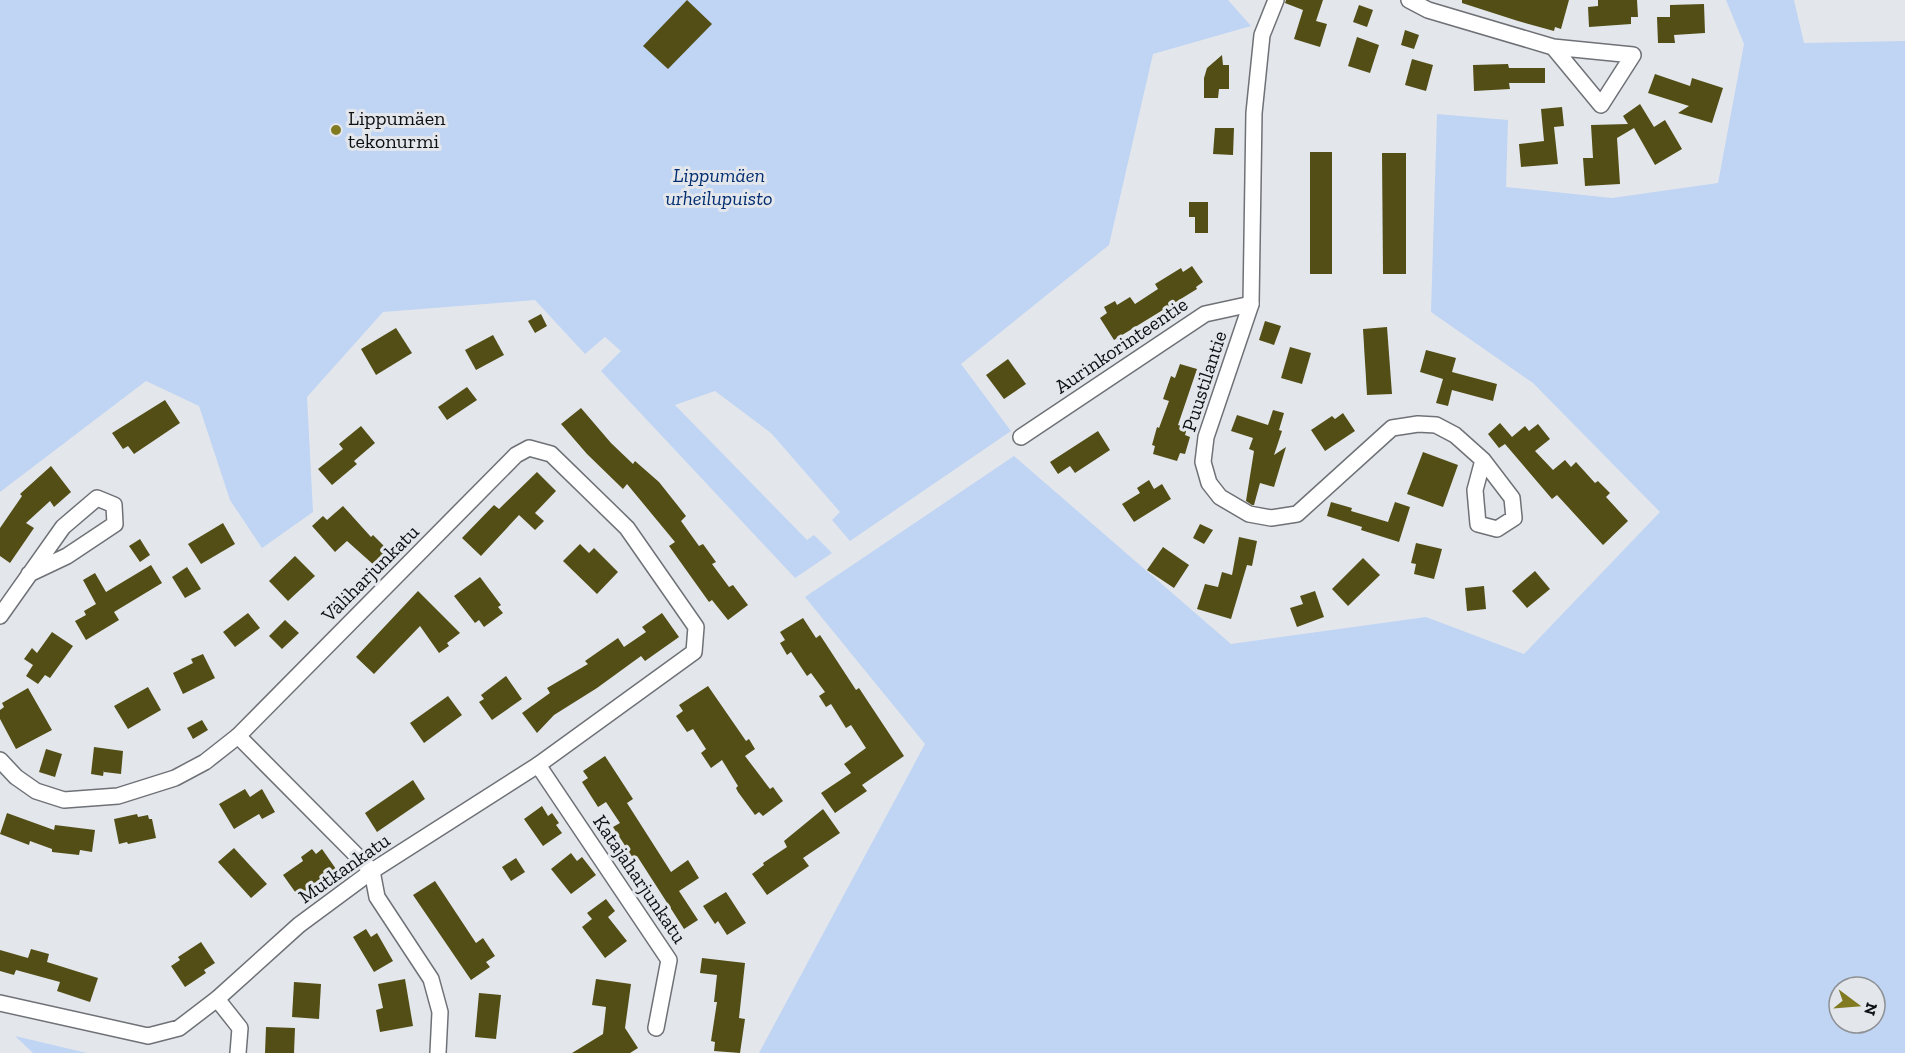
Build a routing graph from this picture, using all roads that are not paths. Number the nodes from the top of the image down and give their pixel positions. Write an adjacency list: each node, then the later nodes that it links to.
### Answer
1 (1276, 0): 4 (street, Puustilantie)
2 (1409, 0): 3 (street)
3 (1553, 47): 3 (street)
4 (1251, 304): 5 (street, Aurinkorinteentie); 6 (street, Puustilantie)
5 (1021, 437)
6 (1483, 460)
7 (29, 574): 7 (street); 8 (street)
8 (0, 616)
9 (694, 652): 10 (street, Väliharjunkatu); 12 (street, Mutkankatu)
10 (238, 736): 11 (street, Väliharjunkatu); 13 (street)
11 (0, 760)
12 (537, 765): 13 (street, Mutkankatu); 16 (street, Katajaharjunkatu)
13 (372, 871): 14 (street, Mutkankatu); 18 (street)
14 (217, 999): 15 (street, Mutkankatu); 17 (street)
15 (0, 1003)
16 (656, 1028)
17 (238, 1053)
18 (438, 1053)

